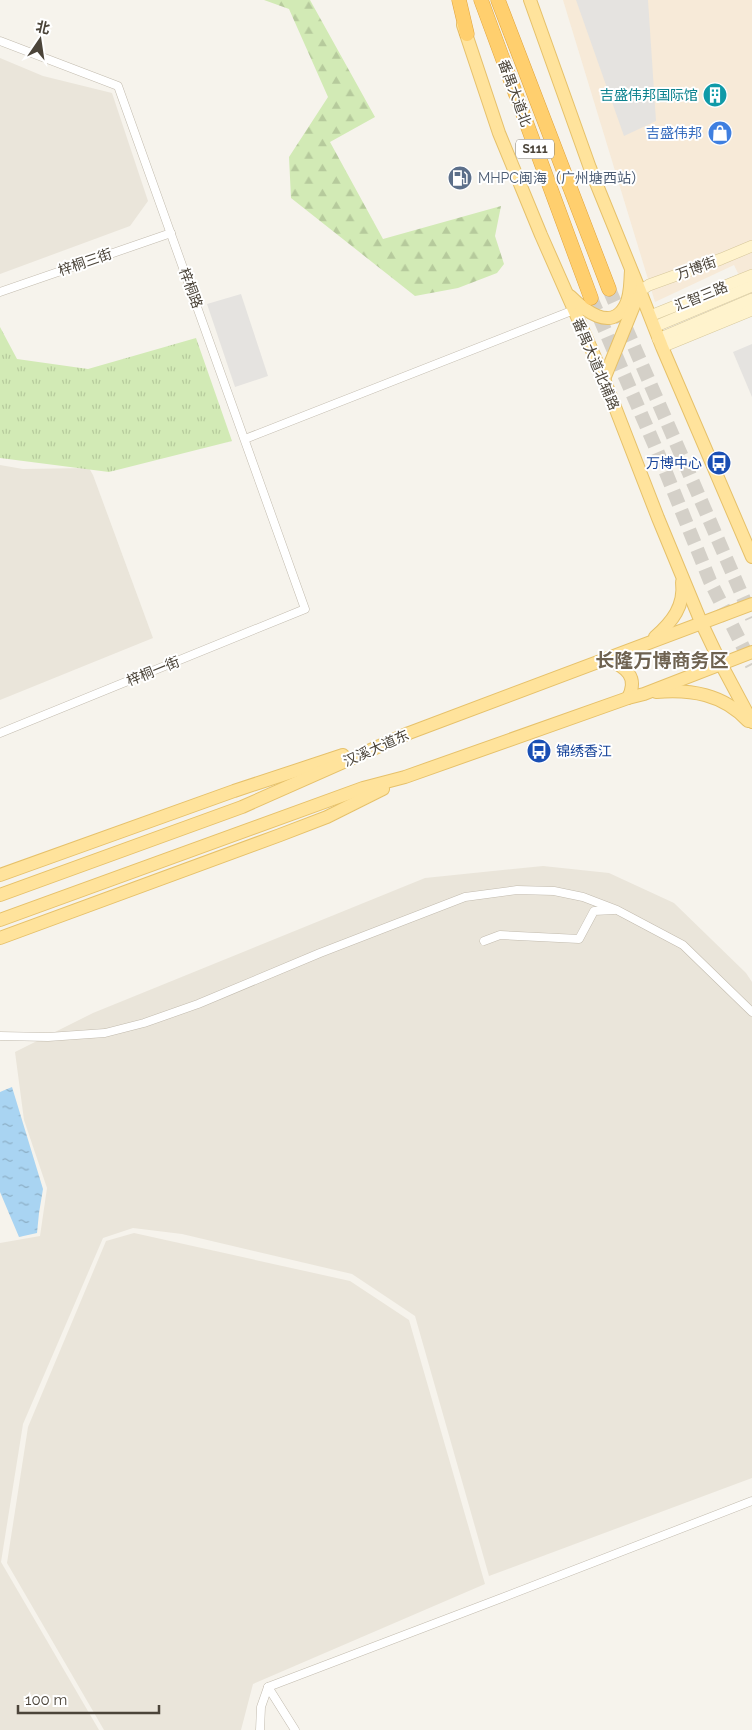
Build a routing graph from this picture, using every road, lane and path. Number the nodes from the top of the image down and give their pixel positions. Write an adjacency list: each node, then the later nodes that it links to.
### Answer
1 (454, 0): 6 (main road, 番禺大道北辅路)
2 (459, 0): 6 (highway)
3 (481, 0): 17 (highway, 番禺大道北 / S111)
4 (498, 0): 13 (highway, 番禺大道北 / S111)
5 (530, 0): 10 (main road)
6 (466, 34): 16 (main road, 番禺大道北辅路)
7 (0, 41): 8 (street, 梓桐路)
8 (171, 233): 15 (street, 梓桐三街); 23 (street, 梓桐路)
9 (752, 246): 14 (street, 万博街)
10 (631, 269): 14 (main road); 16 (main road)
11 (752, 275): 21 (street, 汇智三路)
12 (752, 286): 21 (street)
13 (609, 289)
14 (640, 291): 21 (main road); 22 (main road)
15 (0, 292)
16 (566, 293): 19 (main road, 番禺大道北辅路)
17 (591, 298)
18 (752, 299): 21 (street)
19 (574, 310): 22 (main road, 番禺大道北辅路); 23 (street)
20 (752, 310): 21 (street)
21 (656, 332): 24 (main road)
22 (604, 379): 25 (main road, 番禺大道北辅路)
23 (245, 439): 27 (street, 梓桐路)
24 (752, 557)
25 (680, 572): 28 (main road, 番禺大道北辅路); 29 (main road)
26 (752, 604): 28 (main road, 汉溪大道东)
27 (305, 609): 36 (street, 梓桐一街)
28 (701, 622): 29 (main road, 汉溪大道东); 32 (main road, 番禺大道北辅路)
29 (648, 643): 31 (main road, 汉溪大道东)
30 (752, 652): 32 (main road)
31 (607, 659): 34 (main road); 37 (main road, 汉溪大道东)
32 (721, 664): 33 (main road); 35 (main road, 番禺大道北辅路)
33 (644, 694): 34 (main road); 35 (main road)
34 (628, 698): 38 (main road)
35 (752, 723)
36 (0, 733)
37 (410, 733): 39 (main road); 40 (main road, 汉溪大道东)
38 (405, 777): 42 (main road); 43 (main road)
39 (0, 876)
40 (0, 895)
41 (617, 910): 44 (street); 45 (street); 46 (street)
42 (0, 920)
43 (0, 938)
44 (484, 941)
45 (752, 1012)
46 (0, 1036)
47 (752, 1501): 48 (street)
48 (268, 1687): 49 (street); 50 (street)
49 (260, 1730)
50 (295, 1730)

